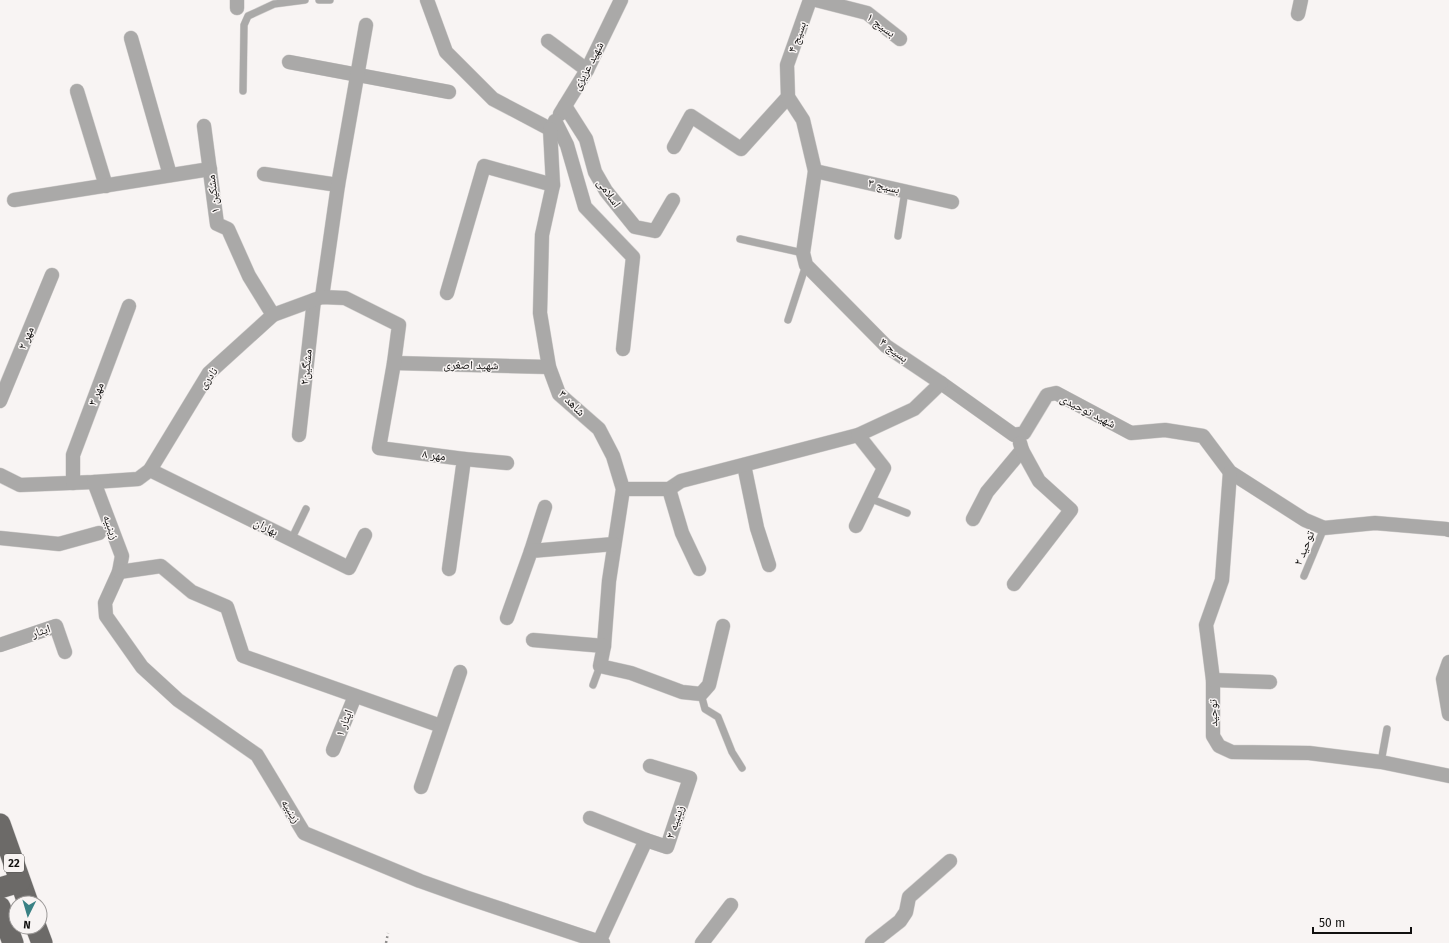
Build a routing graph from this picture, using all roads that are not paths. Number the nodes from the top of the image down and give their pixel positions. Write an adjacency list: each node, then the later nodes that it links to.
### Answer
1 (305, 0): 18 (lane)
2 (319, 0): 3 (lane)
3 (330, 0)
4 (427, 0): 22 (street)
5 (621, 0): 15 (street, شهید عزیزی)
6 (810, 0): 20 (street, بسیج ۴)
7 (816, 0): 12 (street, بسیج ۱)
8 (1301, 0): 9 (street)
9 (1298, 14)
10 (366, 26): 16 (street, مشگین۲)
11 (131, 38): 28 (street)
12 (900, 39)
13 (548, 41): 15 (street)
14 (289, 62): 16 (street)
15 (587, 70): 21 (street, شهید عزیزی)
16 (358, 74): 19 (street); 29 (street, مشگین۲)
17 (77, 91): 31 (street)
18 (243, 91)
19 (449, 92)
20 (788, 97): 24 (street); 26 (street)
21 (565, 106): 22 (street, شهید عزیزی); 34 (street, اسلامی)
22 (552, 125): 30 (street, شاهد ۳); 45 (street)
23 (204, 126): 25 (street, مشکین ۱)
24 (674, 147)
25 (210, 169): 28 (street); 43 (street, مشکین ۱)
26 (815, 171): 32 (street, بسیج ۳); 38 (street)
27 (264, 174): 29 (street)
28 (170, 176): 31 (street)
29 (338, 185): 41 (street, مشگین۲)
30 (553, 185): 40 (street); 47 (street, شاهد ۳)
31 (106, 186): 33 (street)
32 (905, 191): 35 (street, بسیج ۳); 36 (lane)
33 (14, 200)
34 (674, 200)
35 (952, 202)
36 (898, 236)
37 (740, 239): 38 (lane)
38 (804, 259): 44 (lane); 48 (street, بسیج ۴)
39 (52, 275): 49 (street, مهر ۲)
40 (447, 293)
41 (318, 298): 43 (street, نادری); 46 (street, نادری); 51 (street, مشگین۲)
42 (129, 306): 61 (street, مهر ۳)
43 (273, 315): 57 (street, نادری)
44 (788, 320)
45 (624, 349)
46 (394, 363): 47 (street, شهید اصغری); 54 (street, مهر ۸)
47 (549, 367): 62 (street, شاهد ۳)
48 (941, 384): 50 (street); 52 (street)
49 (0, 401)
50 (1019, 434): 53 (street); 58 (street, شهید توحیدی)
51 (299, 435)
52 (858, 435): 56 (street); 64 (street)
53 (1022, 450): 68 (street); 83 (street)
54 (464, 459): 55 (street); 79 (street, مهر ۸)
55 (507, 463)
56 (744, 465): 63 (street); 78 (street)
57 (150, 470): 60 (street, نادری); 75 (street, بهاران)
58 (1230, 472): 70 (street); 93 (street, توحید)
59 (0, 475): 61 (street, نادری)
60 (94, 482): 61 (street, نادری); 81 (street, زینبیه)
61 (73, 483)
62 (623, 488): 63 (street); 76 (street, شاهد ۳)
63 (669, 490): 80 (street)
64 (869, 498): 67 (lane); 69 (street)
65 (545, 507): 77 (street)
66 (306, 509): 75 (lane)
67 (907, 513)
68 (974, 519)
69 (856, 526)
70 (1324, 528): 71 (street); 82 (lane, توحید ۲)
71 (1449, 530)
72 (99, 533): 74 (street)
73 (365, 535): 75 (street, بهاران)
74 (0, 538)
75 (291, 540)
76 (614, 544): 77 (street); 88 (street, شاهد ۳)
77 (531, 551): 84 (street)
78 (769, 565)
79 (449, 569)
80 (699, 569)
81 (119, 572): 97 (street); 116 (street, زینبیه)
82 (1304, 576)
83 (1014, 584)
84 (507, 618)
85 (723, 626): 96 (street)
86 (533, 640): 88 (street)
87 (0, 644): 89 (street, ایثار)
88 (604, 646): 91 (street, شاهد ۳)
89 (65, 652)
90 (1449, 662): 98 (street)
91 (600, 666): 95 (lane); 96 (street)
92 (460, 672): 99 (street)
93 (1212, 680): 94 (street); 102 (street, توحید)
94 (1270, 682)
95 (593, 685)
96 (701, 694): 104 (lane)
97 (354, 696): 99 (street); 101 (street, ایثار ۱)
98 (1449, 714)
99 (441, 726): 106 (street)
100 (1386, 729): 102 (lane)
101 (334, 750)
102 (1381, 762): 105 (street, توحید)
103 (650, 766): 109 (street, زینبیه ۲)
104 (742, 768)
105 (1449, 776)
106 (421, 787)
107 (590, 818): 109 (street)
108 (0, 824): 111 (main road, 22)
109 (646, 840): 116 (street, زینبیه ۲)
110 (950, 861): 119 (street)
111 (20, 882): 112 (main road); 113 (main road, 22)
112 (0, 888)
113 (25, 895)
114 (731, 905): 118 (street)
115 (0, 907): 117 (main road)
116 (601, 942)
117 (13, 943)
118 (702, 943)
119 (872, 943)

